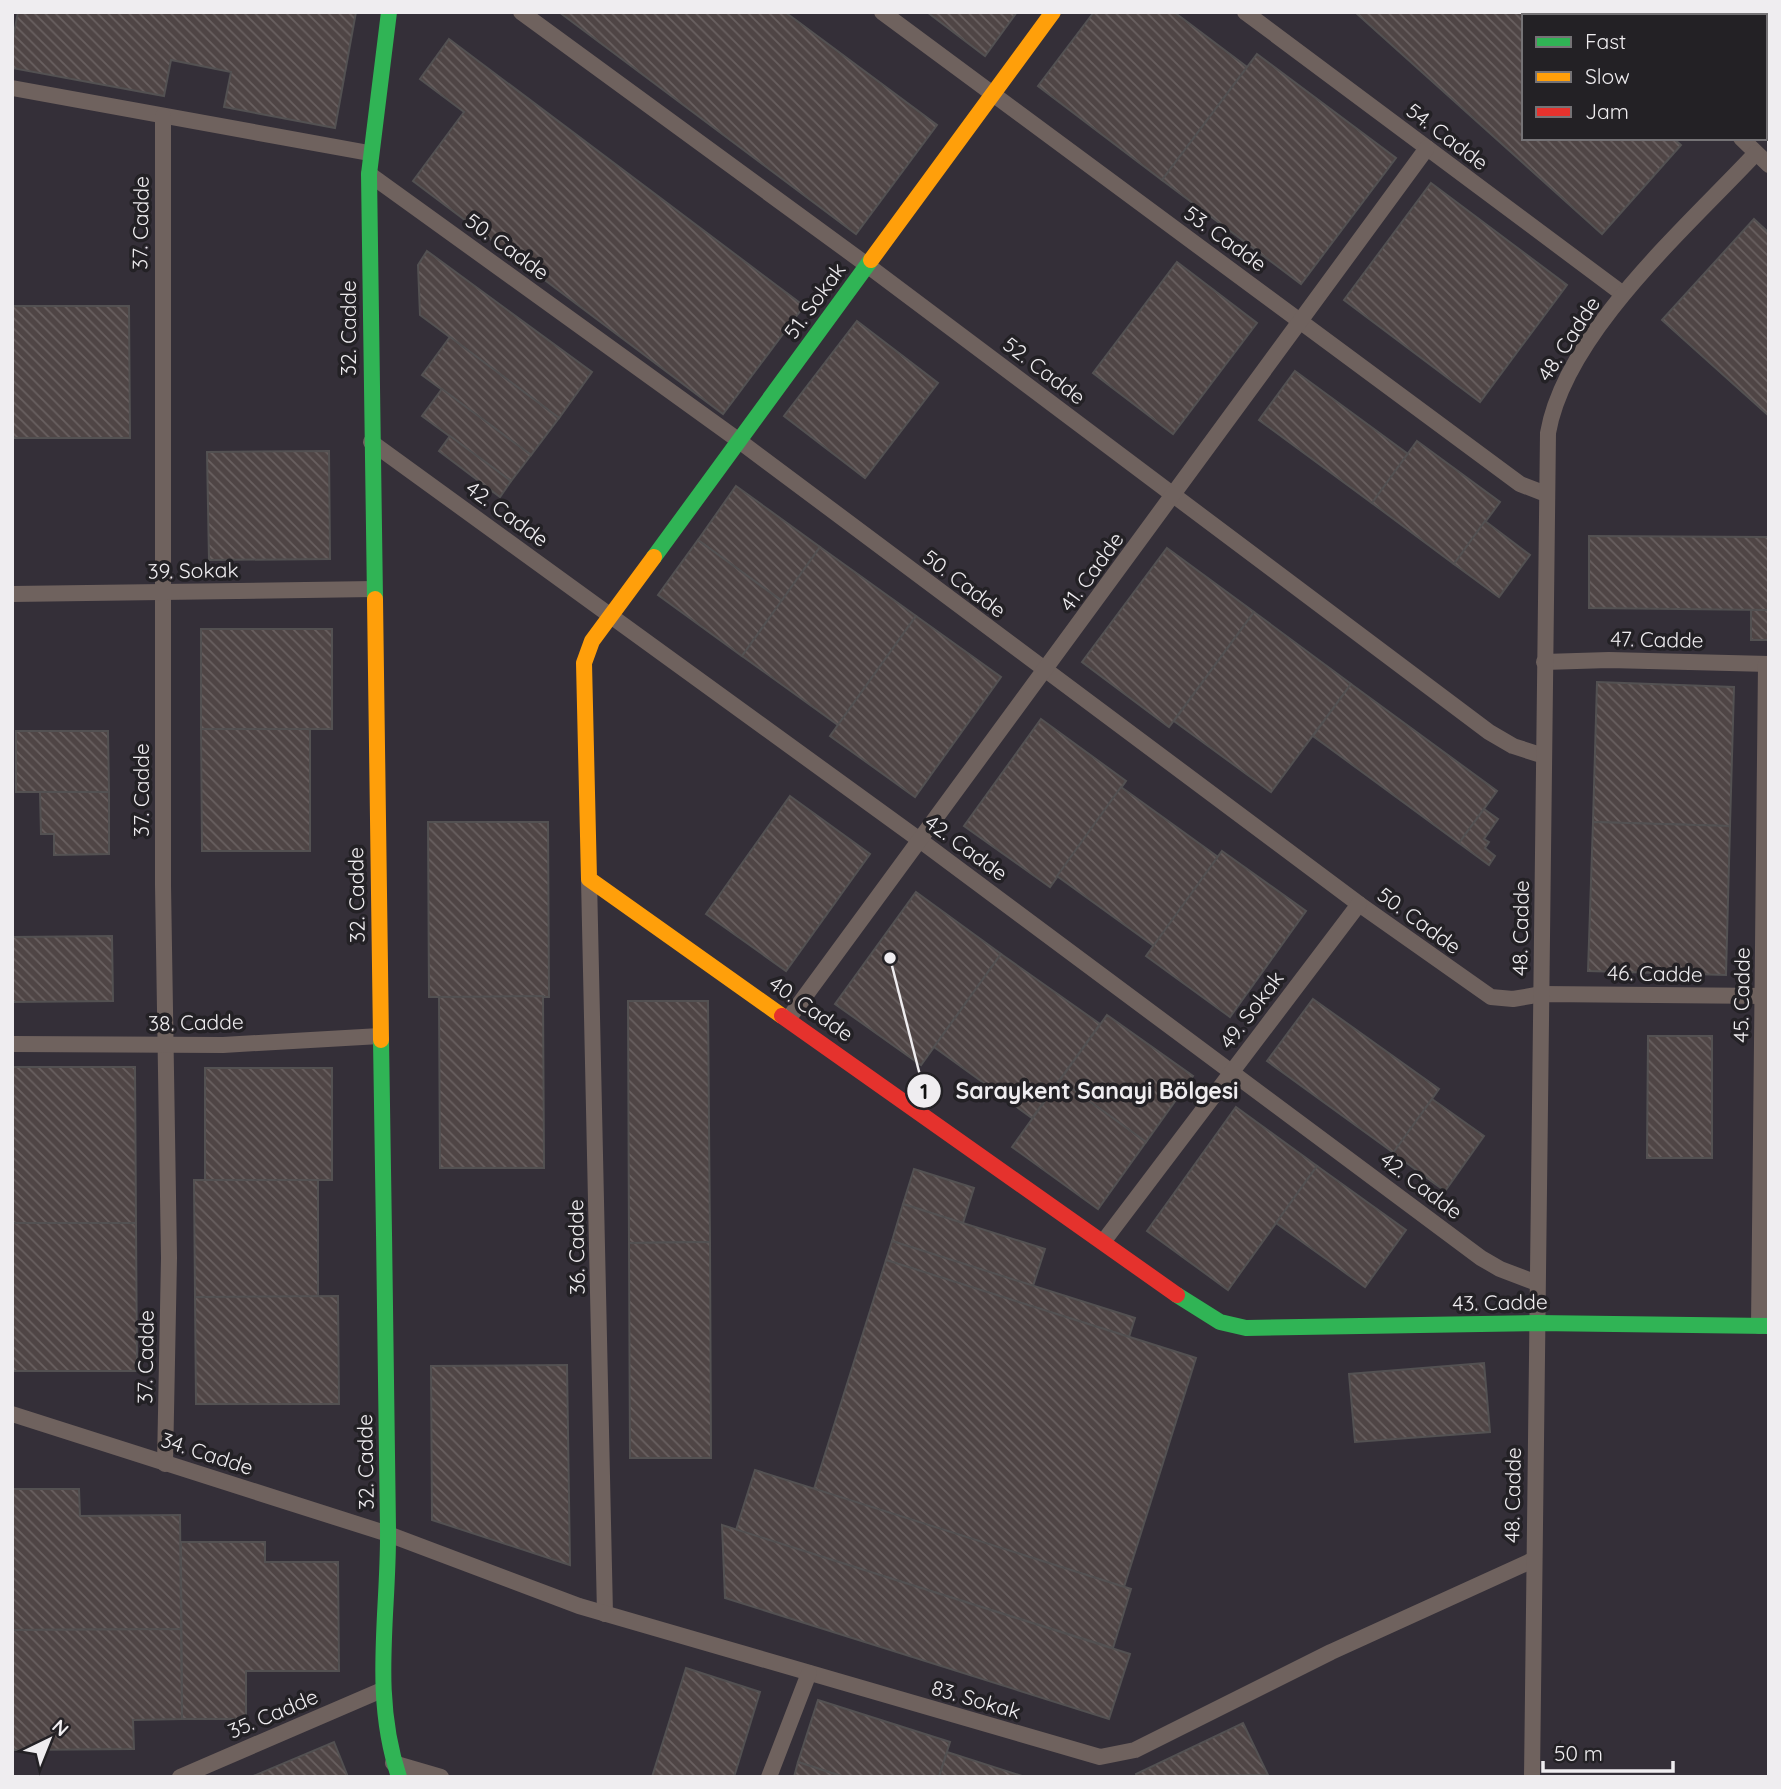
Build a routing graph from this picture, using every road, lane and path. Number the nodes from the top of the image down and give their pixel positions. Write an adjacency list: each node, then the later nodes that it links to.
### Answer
1 (389, 12): 11 (street, 32. Cadde)
2 (521, 12): 15 (street, 52. Cadde)
3 (882, 12): 7 (street, 53. Cadde)
4 (1053, 12): 7 (street, 51. Sokak)
5 (1245, 12): 10 (street, 54. Cadde)
6 (12, 88): 8 (street)
7 (992, 95): 15 (street, 51. Sokak); 17 (street, 53. Cadde)
8 (163, 116): 11 (street); 23 (street, 37. Cadde)
9 (1743, 140): 12 (street)
10 (1427, 148): 16 (street, 54. Cadde); 17 (street, 41. Cadde)
11 (369, 153): 14 (street, 32. Cadde)
12 (1756, 153): 13 (street); 16 (street, 48. Cadde)
13 (1769, 165)
14 (369, 174): 18 (street, 50. Cadde); 19 (street, 32. Cadde)
15 (867, 265): 18 (street, 51. Sokak); 20 (street, 52. Cadde)
16 (1623, 295): 21 (street, 48. Cadde)
17 (1301, 319): 20 (street, 41. Cadde); 21 (street, 53. Cadde)
18 (738, 440): 25 (street, 51. Sokak); 28 (street, 50. Cadde)
19 (371, 442): 22 (street, 32. Cadde); 25 (street, 42. Cadde)
20 (1174, 494): 28 (street, 41. Cadde); 29 (street, 52. Cadde)
21 (1546, 494): 26 (street, 48. Cadde)
22 (374, 589): 23 (street, 39. Sokak); 36 (street, 32. Cadde)
23 (163, 592): 24 (street, 39. Sokak); 38 (street, 37. Cadde)
24 (12, 594)
25 (610, 615): 30 (street, 42. Cadde); 31 (street)
26 (1544, 662): 27 (street, 47. Cadde); 29 (street, 48. Cadde)
27 (1767, 664): 34 (street, 45. Cadde)
28 (1046, 671): 30 (street, 41. Cadde); 32 (street, 50. Cadde)
29 (1544, 756): 33 (street, 48. Cadde)
30 (920, 841): 35 (street, 41. Cadde); 39 (street, 42. Cadde)
31 (589, 879): 35 (street, 40. Cadde); 49 (street, 36. Cadde)
32 (1359, 904): 33 (street, 50. Cadde); 39 (street, 49. Sokak)
33 (1542, 994): 34 (street, 46. Cadde); 41 (street, 48. Cadde)
34 (1766, 996): 44 (street, 45. Cadde)
35 (789, 1018): 40 (street, 40. Cadde)
36 (380, 1036): 38 (street, 38. Cadde); 47 (street, 32. Cadde)
37 (12, 1044): 38 (street, 38. Cadde)
38 (168, 1045): 46 (street, 37. Cadde)
39 (1232, 1072): 40 (street, 49. Sokak); 41 (street, 42. Cadde)
40 (1103, 1242): 43 (street, 40. Cadde)
41 (1537, 1283): 42 (street, 48. Cadde)
42 (1536, 1323): 43 (street, 43. Cadde); 44 (street, 43. Cadde); 48 (street, 48. Cadde)
43 (1232, 1326)
44 (1764, 1326)
45 (12, 1414): 46 (street, 34. Cadde)
46 (165, 1464): 47 (street, 34. Cadde)
47 (388, 1535): 49 (street, 83. Sokak); 51 (street, 32. Cadde)
48 (1533, 1560): 50 (street, 83. Sokak); 56 (street, 48. Cadde)
49 (605, 1614): 50 (street, 83. Sokak)
50 (809, 1673): 55 (street)
51 (382, 1690): 52 (street, 32. Cadde); 53 (street, 35. Cadde)
52 (396, 1770): 54 (street)
53 (180, 1777)
54 (441, 1777)
55 (769, 1777)
56 (1532, 1777)

